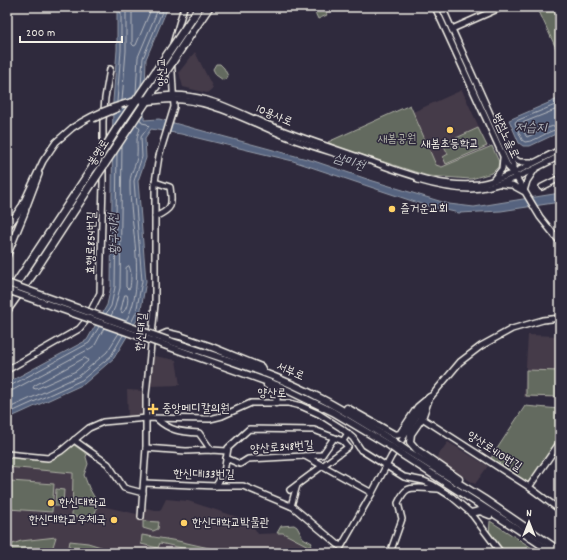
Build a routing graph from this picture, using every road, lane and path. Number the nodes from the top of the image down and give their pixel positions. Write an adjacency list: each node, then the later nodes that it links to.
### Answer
1 (184, 7): 11 (street, 양산교)
2 (199, 7): 30 (highway, 봉영로, bridge)
3 (208, 7): 31 (highway, 봉영로, bridge)
4 (502, 7): 7 (street)
5 (442, 8): 6 (street); 7 (street, 병점노을로)
6 (436, 9): 9 (street, 병점노을로)
7 (452, 29): 8 (street, 병점노을로)
8 (462, 51): 9 (street); 14 (street, 병점노을로)
9 (456, 54): 14 (street, 병점노을로)
10 (110, 69): 36 (street, 효행로854번길)
11 (174, 97): 12 (street, 양산교); 20 (street, 10용사로); 23 (street, 10용사로, bridge)
12 (165, 137): 19 (street, 한신대길)
13 (560, 150): 16 (street, 10용사로)
14 (506, 156): 16 (street); 17 (street, 병점노을로); 20 (street)
15 (560, 156): 16 (street, 10용사로)
16 (536, 165): 17 (street, 10용사로); 22 (street)
17 (515, 174): 20 (street, 10용사로); 22 (street, 병점노을로)
18 (560, 178): 21 (street)
19 (155, 182): 24 (street, 한신대길); 24 (street)
20 (495, 182): 22 (street)
21 (542, 186)
22 (524, 191): 26 (street, 병점노을로)
23 (23, 209): 25 (main road); 27 (main road)
24 (155, 217): 33 (street, 한신대길)
25 (7, 227)
26 (560, 242)
27 (7, 255)
28 (7, 283): 34 (main road, bridge)
29 (7, 290): 34 (main road, bridge)
30 (7, 297)
31 (7, 310)
32 (560, 318): 39 (street)
33 (152, 341): 37 (main road); 42 (street, 한신대길)
34 (168, 344): 35 (main road, 서부로); 37 (main road, 서부로)
35 (218, 364): 40 (main road); 50 (main road, 서부로)
36 (7, 370)
37 (264, 373): 38 (main road, 서부로)
38 (312, 394): 39 (main road); 50 (main road, 서부로)
39 (430, 397): 41 (street, 한신대133번길); 44 (main road)
40 (276, 403): 43 (street, 양산로); 45 (street, 양산로)
41 (421, 410): 44 (street); 59 (street, 한신대133번길)
42 (147, 418): 43 (street, 양산로); 47 (street, 양산로); 51 (street, 한신대길)
43 (157, 418): 52 (street)
44 (422, 418): 63 (street, 양산로410번길); 68 (main road)
45 (348, 433): 48 (street); 59 (street, 양산로)
46 (334, 438): 48 (street, 양산로348번길); 53 (street, 양산로348번길); 56 (street, 양산로348번길)
47 (74, 440): 55 (street, 양산로); 66 (street)
48 (343, 441): 58 (street)
49 (560, 442): 63 (street)
50 (392, 444): 54 (main road, bridge)
51 (146, 448): 52 (street); 60 (street, 한신대길)
52 (211, 450): 53 (street)
53 (227, 451): 57 (street)
54 (403, 451): 68 (main road); 73 (main road)
55 (7, 454)
56 (304, 456): 57 (street, 양산로348번길); 58 (street)
57 (226, 458): 62 (street)
58 (323, 466): 61 (street); 67 (street)
59 (387, 466): 64 (street, 양산로); 67 (street, 한신대133번길)
60 (144, 483): 62 (street, 한신대133번길); 66 (street, 한신대길)
61 (297, 485): 65 (street); 69 (street)
62 (216, 486): 69 (street, 한신대133번길)
63 (529, 487): 70 (street, 양산로410번길)
64 (440, 489): 71 (street, 양산로); 76 (street)
65 (290, 490)
66 (143, 493): 72 (street, 한신대길)
67 (372, 493): 74 (street, 한신대133번길)
68 (484, 499): 75 (main road)
69 (291, 506): 74 (street, 한신대133번길)
70 (560, 510)
71 (471, 513): 73 (main road); 77 (street, 양산로)
72 (141, 517)
73 (519, 530): 78 (main road)
74 (341, 550)
75 (560, 551)
76 (390, 553)
77 (501, 553)
78 (553, 553)

